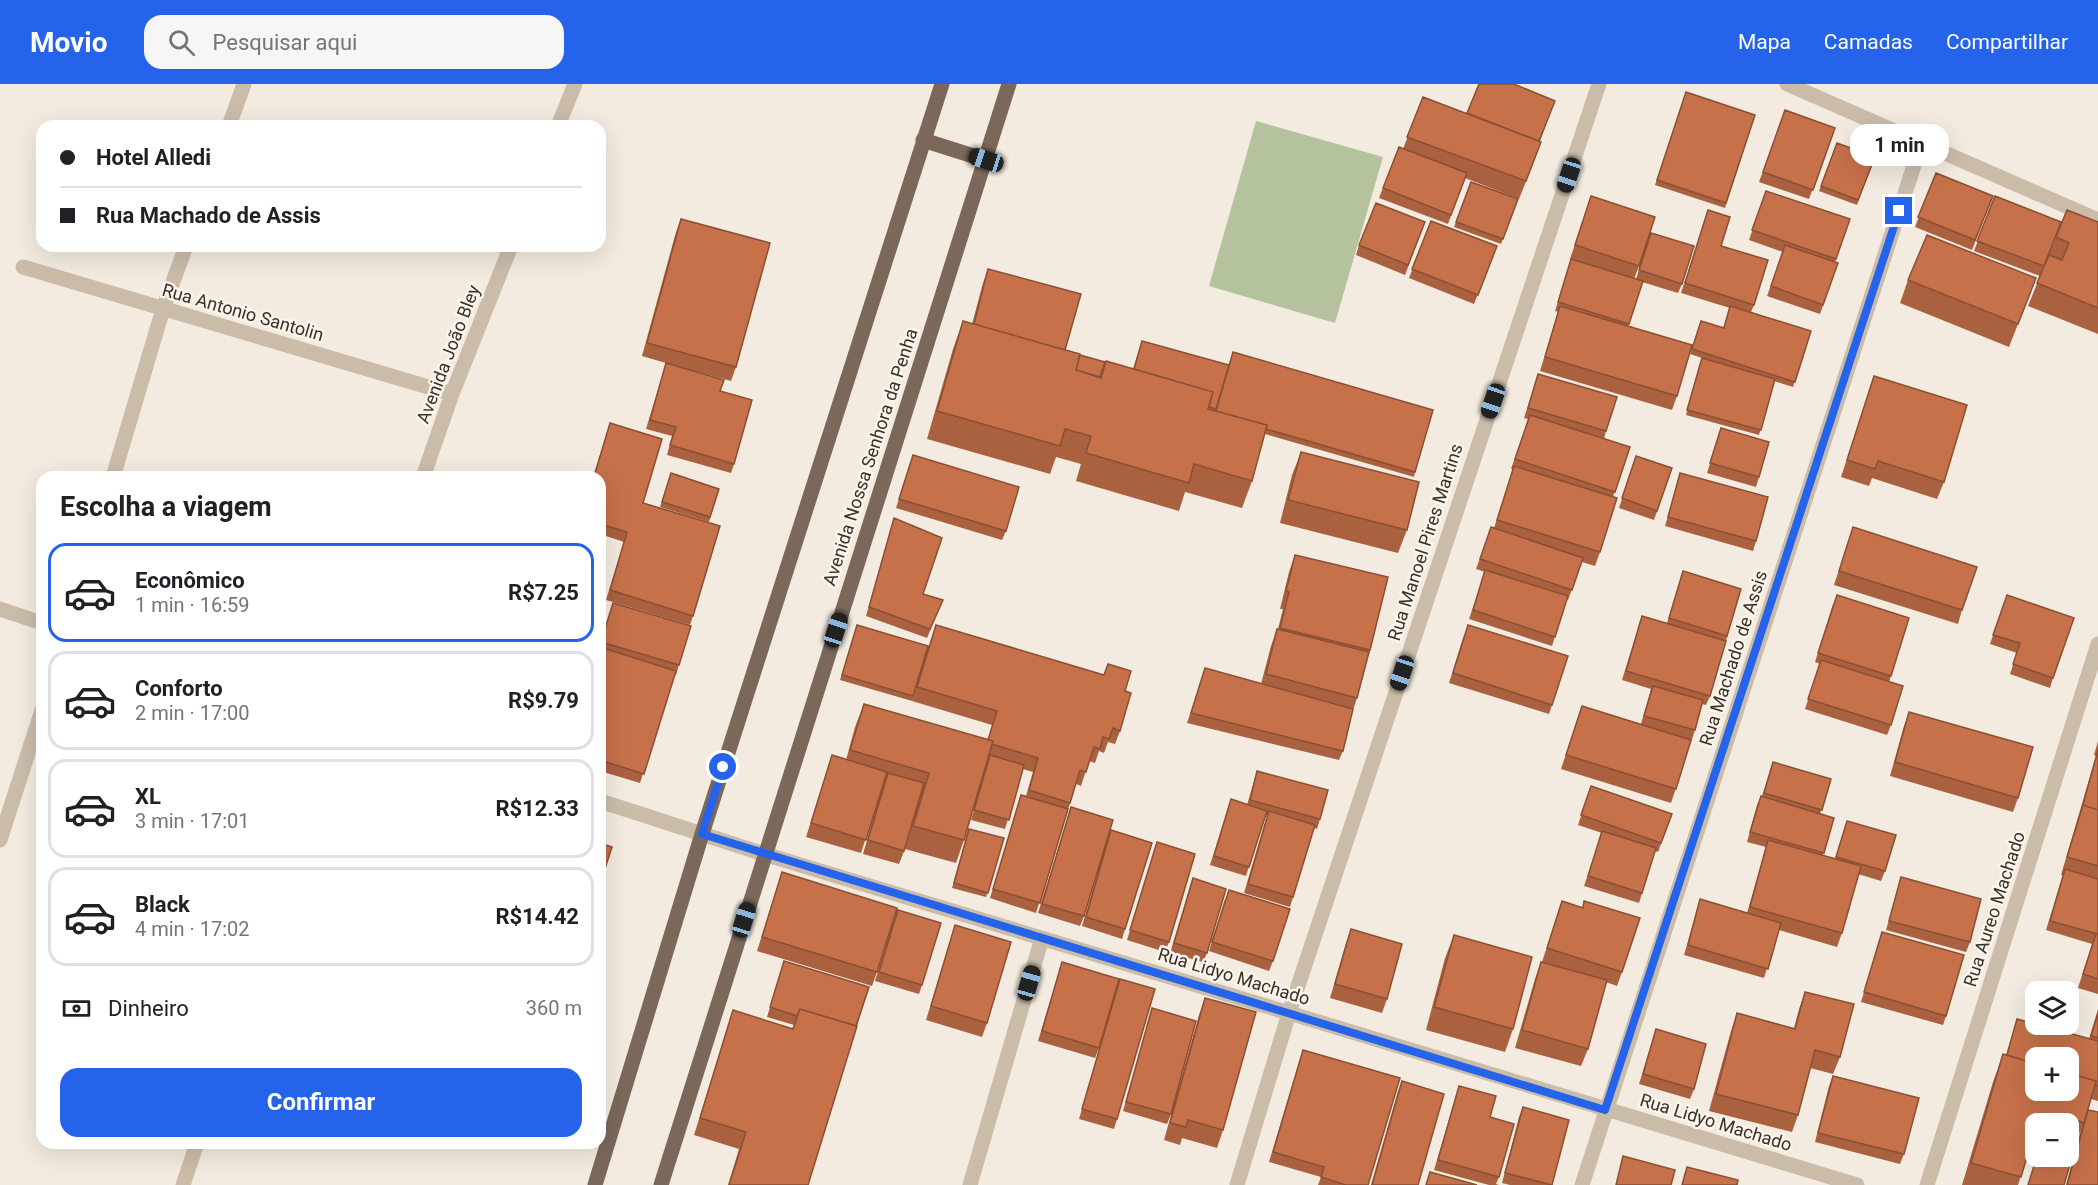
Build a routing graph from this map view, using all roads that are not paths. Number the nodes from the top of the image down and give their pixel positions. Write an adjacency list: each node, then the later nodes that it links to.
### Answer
1 (244, 84): 7 (street)
2 (575, 84): 8 (street)
3 (942, 84): 9 (main road)
4 (1009, 84): 11 (main road, Avenida Nossa Senhora da Penha)
5 (1599, 84): 29 (street, Rua Manoel Pires Martins)
6 (1787, 84): 10 (street)
7 (231, 120)
8 (560, 120)
9 (923, 140): 11 (main road); 25 (main road)
10 (1921, 144): 12 (street); 30 (street, Rua Machado de Assis)
11 (986, 160): 27 (main road, Avenida Nossa Senhora da Penha)
12 (2098, 220)
13 (184, 252): 16 (street)
14 (509, 252): 17 (street, Avenida João Bley)
15 (23, 267): 16 (street, Rua Antonio Santolin)
16 (163, 309): 17 (street, Rua Antonio Santolin); 18 (street)
17 (452, 394): 19 (street, Avenida João Bley)
18 (115, 471)
19 (425, 471)
20 (0, 609): 21 (street)
21 (36, 621)
22 (2098, 644): 41 (street, Rua Aureo Machado)
23 (36, 729): 26 (street)
24 (606, 803): 25 (street, Rua Lidyo Machado)
25 (702, 834): 27 (street, Rua Lidyo Machado); 32 (main road)
26 (0, 840)
27 (764, 854): 28 (street, Rua Lidyo Machado); 36 (main road, Avenida Nossa Senhora da Penha)
28 (1042, 938): 29 (street, Rua Lidyo Machado); 37 (street)
29 (1289, 1013): 30 (street, Rua Lidyo Machado); 38 (street, Rua Manoel Pires Martins)
30 (1605, 1110): 39 (street, Rua Machado de Assis); 40 (street, Rua Lidyo Machado)
31 (195, 1149): 34 (street)
32 (606, 1149)
33 (606, 1149): 35 (main road)
34 (183, 1185)
35 (595, 1185)
36 (661, 1185)
37 (970, 1185)
38 (1237, 1185)
39 (1582, 1185)
40 (1857, 1185)
41 (1927, 1185)

